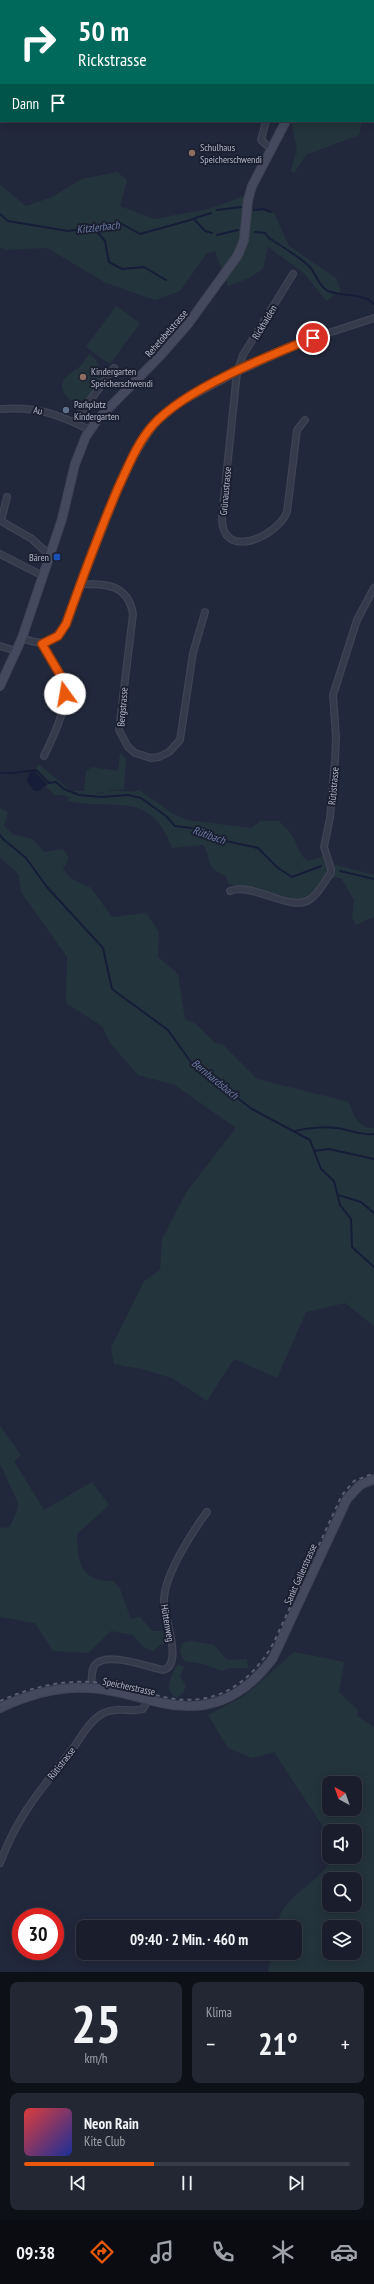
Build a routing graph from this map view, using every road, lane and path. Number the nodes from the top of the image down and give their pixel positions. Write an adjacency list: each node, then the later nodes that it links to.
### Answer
1 (266, 122): 3 (street)
2 (285, 122): 3 (street, Rehetobelstrasse)
3 (271, 149): 11 (street, Rehetobelstrasse)
4 (293, 274): 7 (street, Rickhalden)
5 (374, 318): 7 (street)
6 (114, 368): 10 (street)
7 (237, 372): 9 (street, Grünaustrasse); 16 (street)
8 (0, 409): 10 (street, Au)
9 (305, 420)
10 (74, 422): 11 (street, Au)
11 (90, 430): 13 (street, Rehetobelstrasse)
12 (7, 497): 13 (street)
13 (51, 552): 15 (street, Rehetobelstrasse)
14 (0, 554): 15 (street)
15 (43, 576): 19 (street, Rehetobelstrasse)
16 (81, 584): 18 (street, Bergstrasse); 20 (street)
17 (374, 588): 25 (street, Rütistrasse)
18 (205, 612)
19 (22, 638): 20 (street); 22 (street, Rehetobelstrasse)
20 (42, 644): 24 (street)
21 (0, 646): 22 (street)
22 (16, 651): 23 (street, Rehetobelstrasse)
23 (0, 686)
24 (44, 756)
25 (230, 891)
26 (374, 1480): 28 (street, Sankt Gallerstrasse)
27 (207, 1512): 29 (street, Hüttenweg)
28 (250, 1684): 30 (street, Speicherstrasse)
29 (91, 1688): 30 (street, Speicherstrasse); 31 (street, Speicherstrasse)
30 (148, 1700): 32 (street, Rütistrasse)
31 (0, 1708)
32 (0, 1863)

